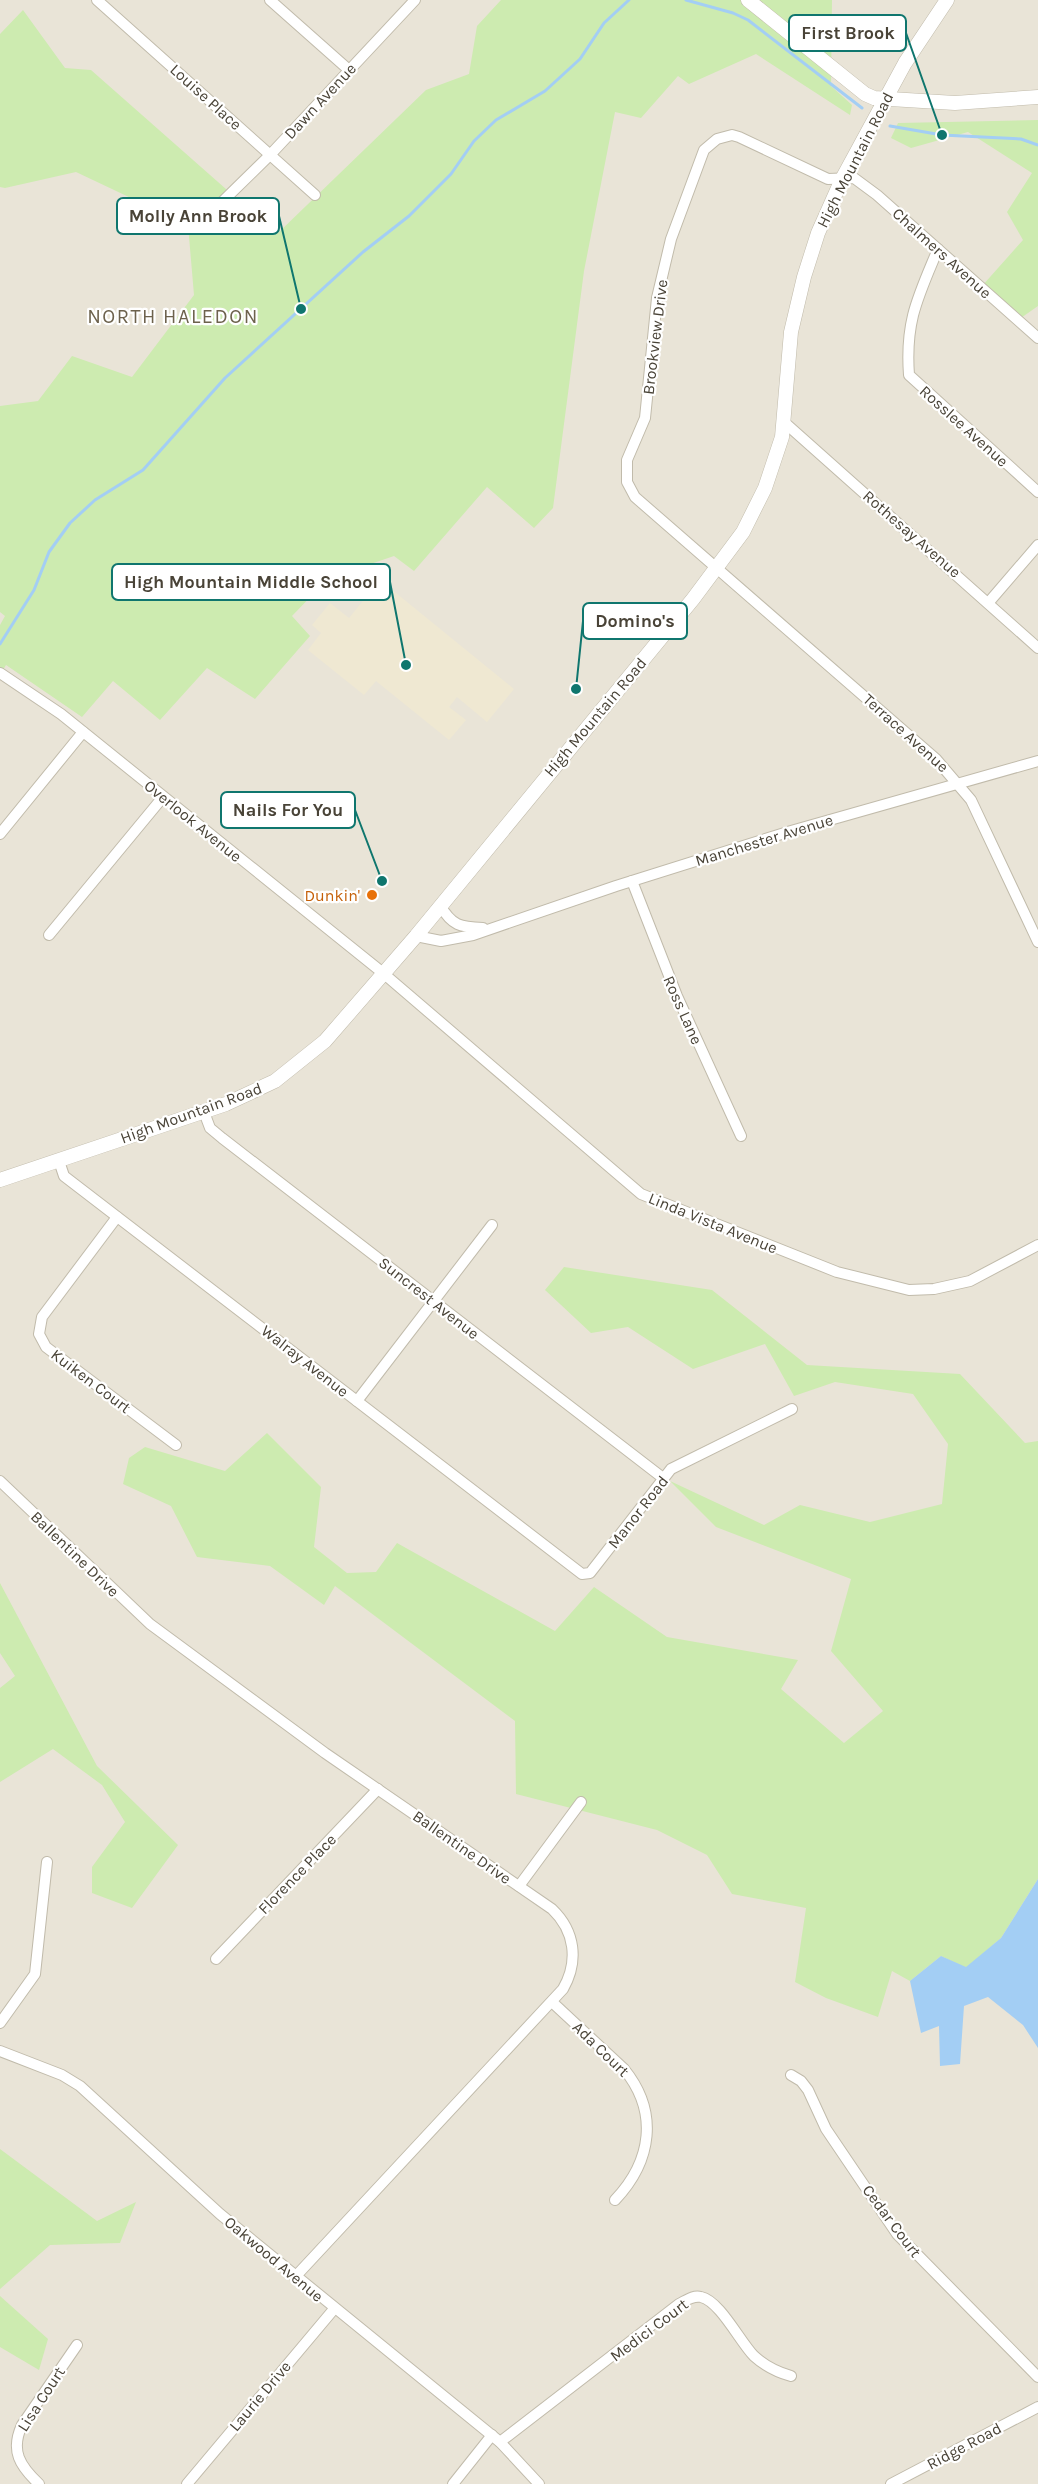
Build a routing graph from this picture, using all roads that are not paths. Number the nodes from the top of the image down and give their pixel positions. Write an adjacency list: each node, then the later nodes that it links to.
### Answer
1 (97, 0): 9 (street, Louise Place)
2 (270, 0): 6 (street)
3 (415, 0): 6 (street, Dawn Avenue)
4 (748, 0): 8 (street)
5 (947, 0): 8 (street, High Mountain Road)
6 (349, 70): 9 (street, Dawn Avenue)
7 (1038, 97): 8 (street)
8 (885, 99): 10 (street, High Mountain Road)
9 (270, 155): 11 (street, Louise Place); 12 (street, Dawn Avenue)
10 (842, 179): 13 (street, Chalmers Avenue); 15 (street, High Mountain Road); 18 (street, Brookview Drive)
11 (315, 195)
12 (223, 201)
13 (938, 249): 14 (street, Chalmers Avenue); 16 (street, Rosslee Avenue)
14 (1038, 338)
15 (784, 422): 18 (street, High Mountain Road); 19 (street, Rothesay Avenue)
16 (1038, 492)
17 (1038, 545): 19 (street)
18 (717, 568): 24 (street, Terrace Avenue); 28 (street, High Mountain Road)
19 (988, 602): 20 (street, Rothesay Avenue)
20 (1038, 648)
21 (0, 673): 22 (street, Overlook Avenue)
22 (83, 732): 25 (street, Overlook Avenue); 26 (street)
23 (1038, 761): 24 (street, Manchester Avenue)
24 (960, 784): 27 (street, Manchester Avenue); 32 (street, Terrace Avenue)
25 (163, 797): 30 (street); 33 (street, Overlook Avenue)
26 (0, 834)
27 (632, 881): 29 (street, Manchester Avenue); 35 (street, Ross Lane)
28 (440, 906): 29 (street, Manchester Avenue); 31 (street, High Mountain Road)
29 (492, 928): 31 (street, Manchester Avenue)
30 (49, 935)
31 (416, 936): 33 (street, High Mountain Road)
32 (1038, 942)
33 (383, 973): 34 (street, High Mountain Road); 40 (street, Linda Vista Avenue)
34 (204, 1112): 36 (street, High Mountain Road); 41 (street, Suncrest Avenue)
35 (741, 1136)
36 (59, 1161): 37 (street, High Mountain Road); 38 (street, Walray Avenue)
37 (0, 1180)
38 (117, 1217): 42 (street, Walray Avenue); 44 (street, Kuiken Court)
39 (492, 1225): 41 (street)
40 (1038, 1245)
41 (433, 1301): 42 (street); 45 (street, Suncrest Avenue)
42 (357, 1401): 47 (street, Walray Avenue)
43 (792, 1409): 45 (street, Manor Road)
44 (176, 1445)
45 (663, 1478): 47 (street, Manor Road)
46 (0, 1480): 48 (street, Ballentine Drive)
47 (558, 1555)
48 (378, 1789): 51 (street, Ballentine Drive); 52 (street, Florence Place)
49 (581, 1802): 51 (street)
50 (46, 1862): 54 (street)
51 (519, 1886): 53 (street, Ballentine Drive)
52 (216, 1959)
53 (552, 2002): 57 (street, Ada Court); 58 (street, Ballentine Drive)
54 (0, 2024)
55 (0, 2051): 58 (street, Oakwood Avenue)
56 (791, 2075): 62 (street, Cedar Court)
57 (615, 2200)
58 (296, 2277): 59 (street, Oakwood Avenue)
59 (334, 2308): 64 (street, Oakwood Avenue); 66 (street, Laurie Drive)
60 (77, 2345): 65 (street, Lisa Court)
61 (790, 2376): 64 (street, Medici Court)
62 (1038, 2377)
63 (1038, 2407): 69 (street, Ridge Road)
64 (496, 2438): 67 (street); 68 (street, Oakwood Avenue)
65 (39, 2484)
66 (187, 2484)
67 (453, 2484)
68 (539, 2484)
69 (891, 2484)

